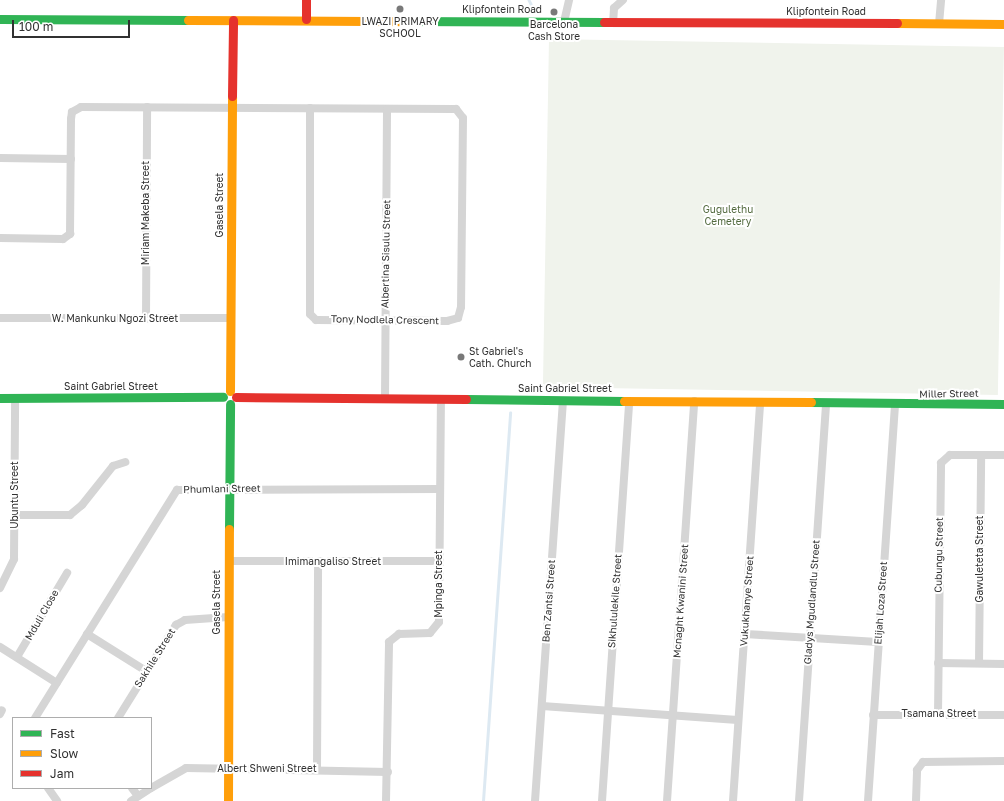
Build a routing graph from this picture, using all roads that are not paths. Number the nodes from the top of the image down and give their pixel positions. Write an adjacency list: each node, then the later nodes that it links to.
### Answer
1 (306, 0): 7 (street)
2 (569, 0): 8 (street)
3 (624, 0): 9 (street)
4 (941, 0): 10 (street)
5 (0, 19): 6 (street, Klipfontein Road)
6 (233, 20): 7 (street, Klipfontein Road); 13 (street, Gasela Street)
7 (306, 20): 8 (street, Klipfontein Road)
8 (564, 22): 9 (street, Klipfontein Road)
9 (613, 23): 10 (street, Klipfontein Road)
10 (939, 24): 11 (street, Klipfontein Road)
11 (1004, 24)
12 (147, 107): 13 (street); 17 (street); 21 (street, Miriam Makeba Street)
13 (232, 107): 14 (street); 20 (street, Gasela Street)
14 (310, 108): 15 (street); 22 (street, Tony Nodlela Crescent)
15 (387, 109): 22 (street, Albertina Sisulu Street); 22 (street, Tony Nodlela Crescent)
16 (0, 158): 17 (street)
17 (70, 159): 18 (street)
18 (0, 238)
19 (0, 318): 21 (street, W. Mankunku Ngozi Street)
20 (230, 318): 21 (street, W. Mankunku Ngozi Street); 23 (street, Gasela Street)
21 (146, 319)
22 (385, 320): 26 (street, Albertina Sisulu Street)
23 (230, 397): 25 (street, Saint Gabriel Street); 26 (street, Saint Gabriel Street); 38 (street, Gasela Street)
24 (0, 398): 25 (street, Saint Gabriel Street)
25 (15, 399): 40 (street, Ubuntu Street)
26 (385, 399): 27 (street, Saint Gabriel Street)
27 (441, 399): 28 (street, Saint Gabriel Street); 39 (street, Mpinga Street)
28 (563, 401): 29 (street, Saint Gabriel Street); 58 (street, Ben Zantsi Street)
29 (629, 401): 30 (street, Saint Gabriel Street); 59 (street, Sikhululekile Street)
30 (694, 401): 31 (street, Saint Gabriel Street); 60 (street, Mcnaght Kwanini Street)
31 (760, 402): 32 (street, Saint Gabriel Street); 48 (street, Vukukhanye Street)
32 (826, 403): 34 (street, Saint Gabriel Street); 49 (street, Gladys Mgudlandlu Street)
33 (1004, 404): 34 (street, Miller Street)
34 (895, 406): 50 (street, Elijah Loza Street)
35 (981, 455): 36 (street, Cubungu Street); 53 (street, Cubungu Street); 54 (street, Gawuleteta Street)
36 (1004, 455)
37 (125, 462): 40 (street)
38 (229, 488): 39 (street, Phumlani Street); 41 (street, Gasela Street); 47 (street, Phumlani Street)
39 (440, 490): 42 (street, Mpinga Street)
40 (15, 515): 45 (street, Ubuntu Street)
41 (229, 561): 43 (street, Imimangaliso Street); 46 (street, Gasela Street)
42 (438, 561): 43 (street, Imimangaliso Street); 70 (street, Mpinga Street)
43 (318, 563): 69 (street)
44 (67, 573): 52 (street, Mduli Close)
45 (0, 588)
46 (228, 617): 56 (street, Sakhile Street); 68 (street, Gasela Street)
47 (87, 634): 56 (street); 57 (street, Phumlani Street)
48 (745, 634): 49 (street); 66 (street, Vukukhanye Street)
49 (810, 638): 50 (street); 84 (street, Gladys Mgudlandlu Street)
50 (878, 642): 61 (street, Elijah Loza Street)
51 (0, 648): 52 (street)
52 (17, 657): 57 (street)
53 (938, 663): 54 (street); 62 (street, Cubungu Street)
54 (979, 663): 55 (street)
55 (1004, 664)
56 (146, 671): 65 (street, Sakhile Street)
57 (57, 683): 64 (street, Phumlani Street)
58 (542, 706): 59 (street); 80 (street, Ben Zantsi Street)
59 (608, 711): 60 (street); 81 (street, Sikhululekile Street)
60 (673, 714): 66 (street); 82 (street, Mcnaght Kwanini Street)
61 (873, 714): 62 (street, Tsamana Street); 85 (street, Elijah Loza Street)
62 (938, 714): 63 (street, Tsamana Street)
63 (1004, 715)
64 (36, 717)
65 (119, 717)
66 (738, 720): 83 (street, Vukukhanye Street)
67 (1004, 761): 86 (street)
68 (228, 769): 69 (street, Albert Shweni Street); 71 (street, Albert Shweni Street); 78 (street, Gasela Street)
69 (316, 769): 70 (street, Albert Shweni Street)
70 (388, 772): 79 (street, Mpinga Street)
71 (152, 787)
72 (49, 789): 76 (street)
73 (133, 789): 75 (street)
74 (149, 789): 75 (street, Albert Shweni Street)
75 (138, 796): 77 (street, Albert Shweni Street)
76 (57, 801)
77 (131, 801)
78 (228, 801)
79 (386, 801)
80 (535, 801)
81 (602, 801)
82 (667, 801)
83 (733, 801)
84 (799, 801)
85 (868, 801)
86 (916, 801)

